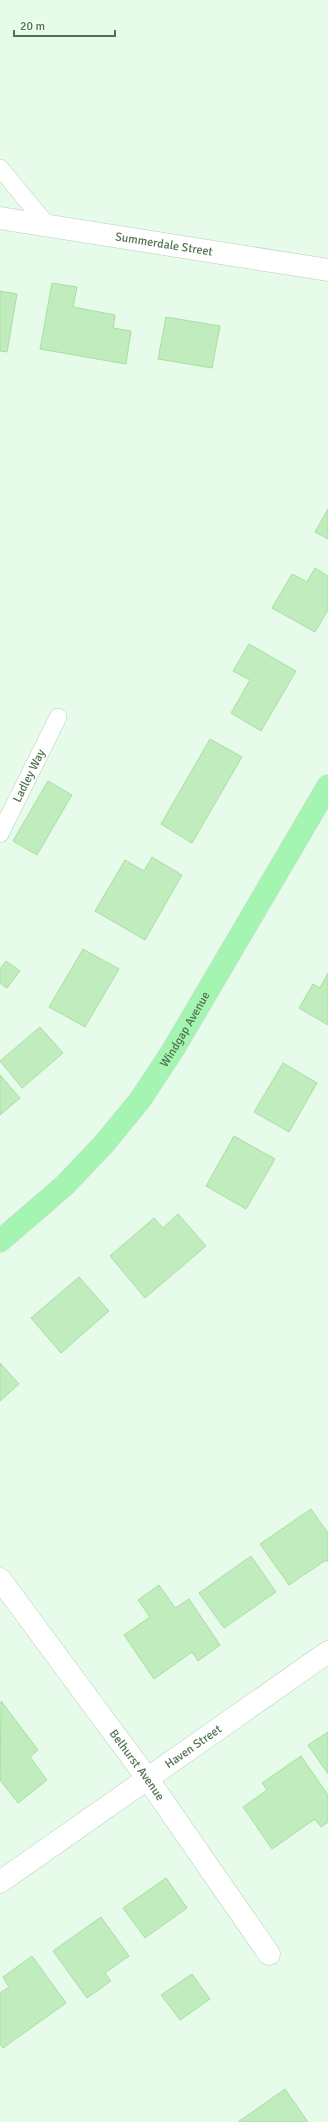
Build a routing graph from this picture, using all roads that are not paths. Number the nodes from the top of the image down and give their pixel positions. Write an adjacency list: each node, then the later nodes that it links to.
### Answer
1 (0, 168): 3 (lane)
2 (0, 218): 3 (street, Summerdale Street)
3 (48, 226): 4 (street, Summerdale Street)
4 (328, 270)
5 (58, 718): 7 (lane, Ladley Way)
6 (328, 786): 8 (main road, Windgap Avenue)
7 (0, 834)
8 (0, 1241)
9 (0, 1579): 11 (street, Belhurst Avenue)
10 (328, 1652): 11 (street, Haven Street)
11 (147, 1778): 12 (street, Haven Street); 13 (street, Belhurst Avenue)
12 (0, 1882)
13 (269, 1954)

